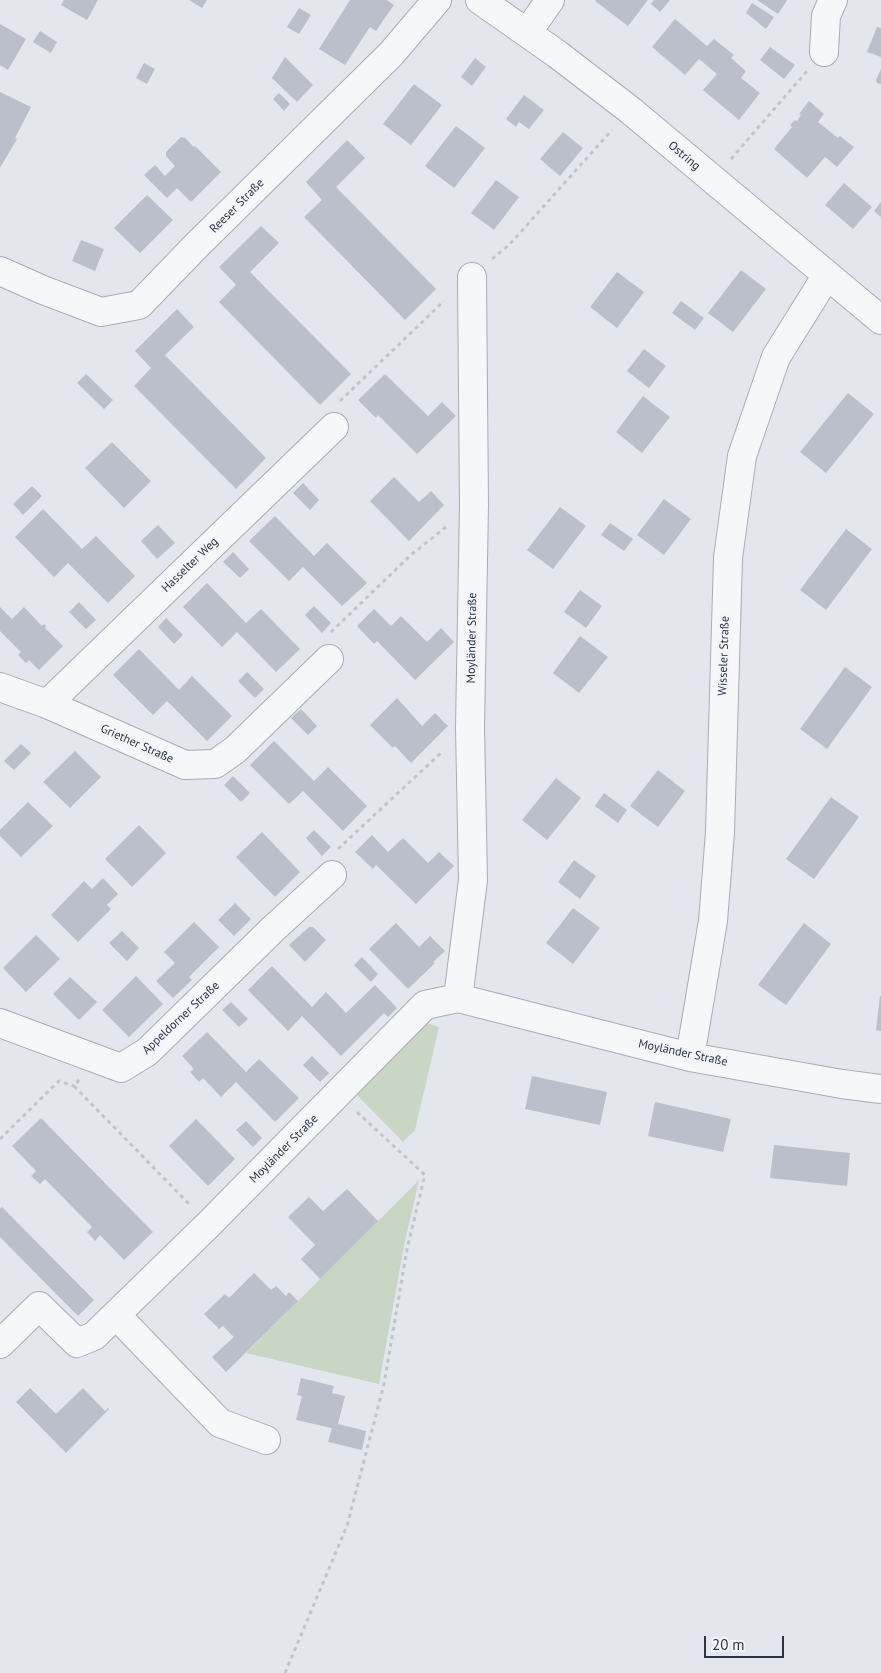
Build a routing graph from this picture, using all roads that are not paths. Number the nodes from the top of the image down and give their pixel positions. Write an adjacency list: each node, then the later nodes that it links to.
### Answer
1 (437, 0): 7 (street, Reeser Straße)
2 (480, 0): 5 (street, Ostring)
3 (550, 0): 5 (street)
4 (832, 0): 6 (street)
5 (528, 33): 8 (street, Ostring)
6 (824, 52)
7 (0, 270)
8 (827, 275): 10 (street, Ostring); 18 (street, Wisseler Straße)
9 (472, 276): 16 (street, Moyländer Straße)
10 (881, 320)
11 (334, 427): 14 (street, Hasselter Weg)
12 (329, 659): 14 (street, Griether Straße)
13 (0, 687): 14 (street, Griether Straße)
14 (47, 704)
15 (332, 875): 17 (street, Appeldorner Straße)
16 (458, 998): 18 (street, Moyländer Straße); 20 (street, Moyländer Straße)
17 (0, 1023)
18 (690, 1057): 19 (street, Moyländer Straße)
19 (881, 1089)
20 (117, 1316): 21 (street, Moyländer Straße); 22 (street)
21 (0, 1344)
22 (266, 1440)

